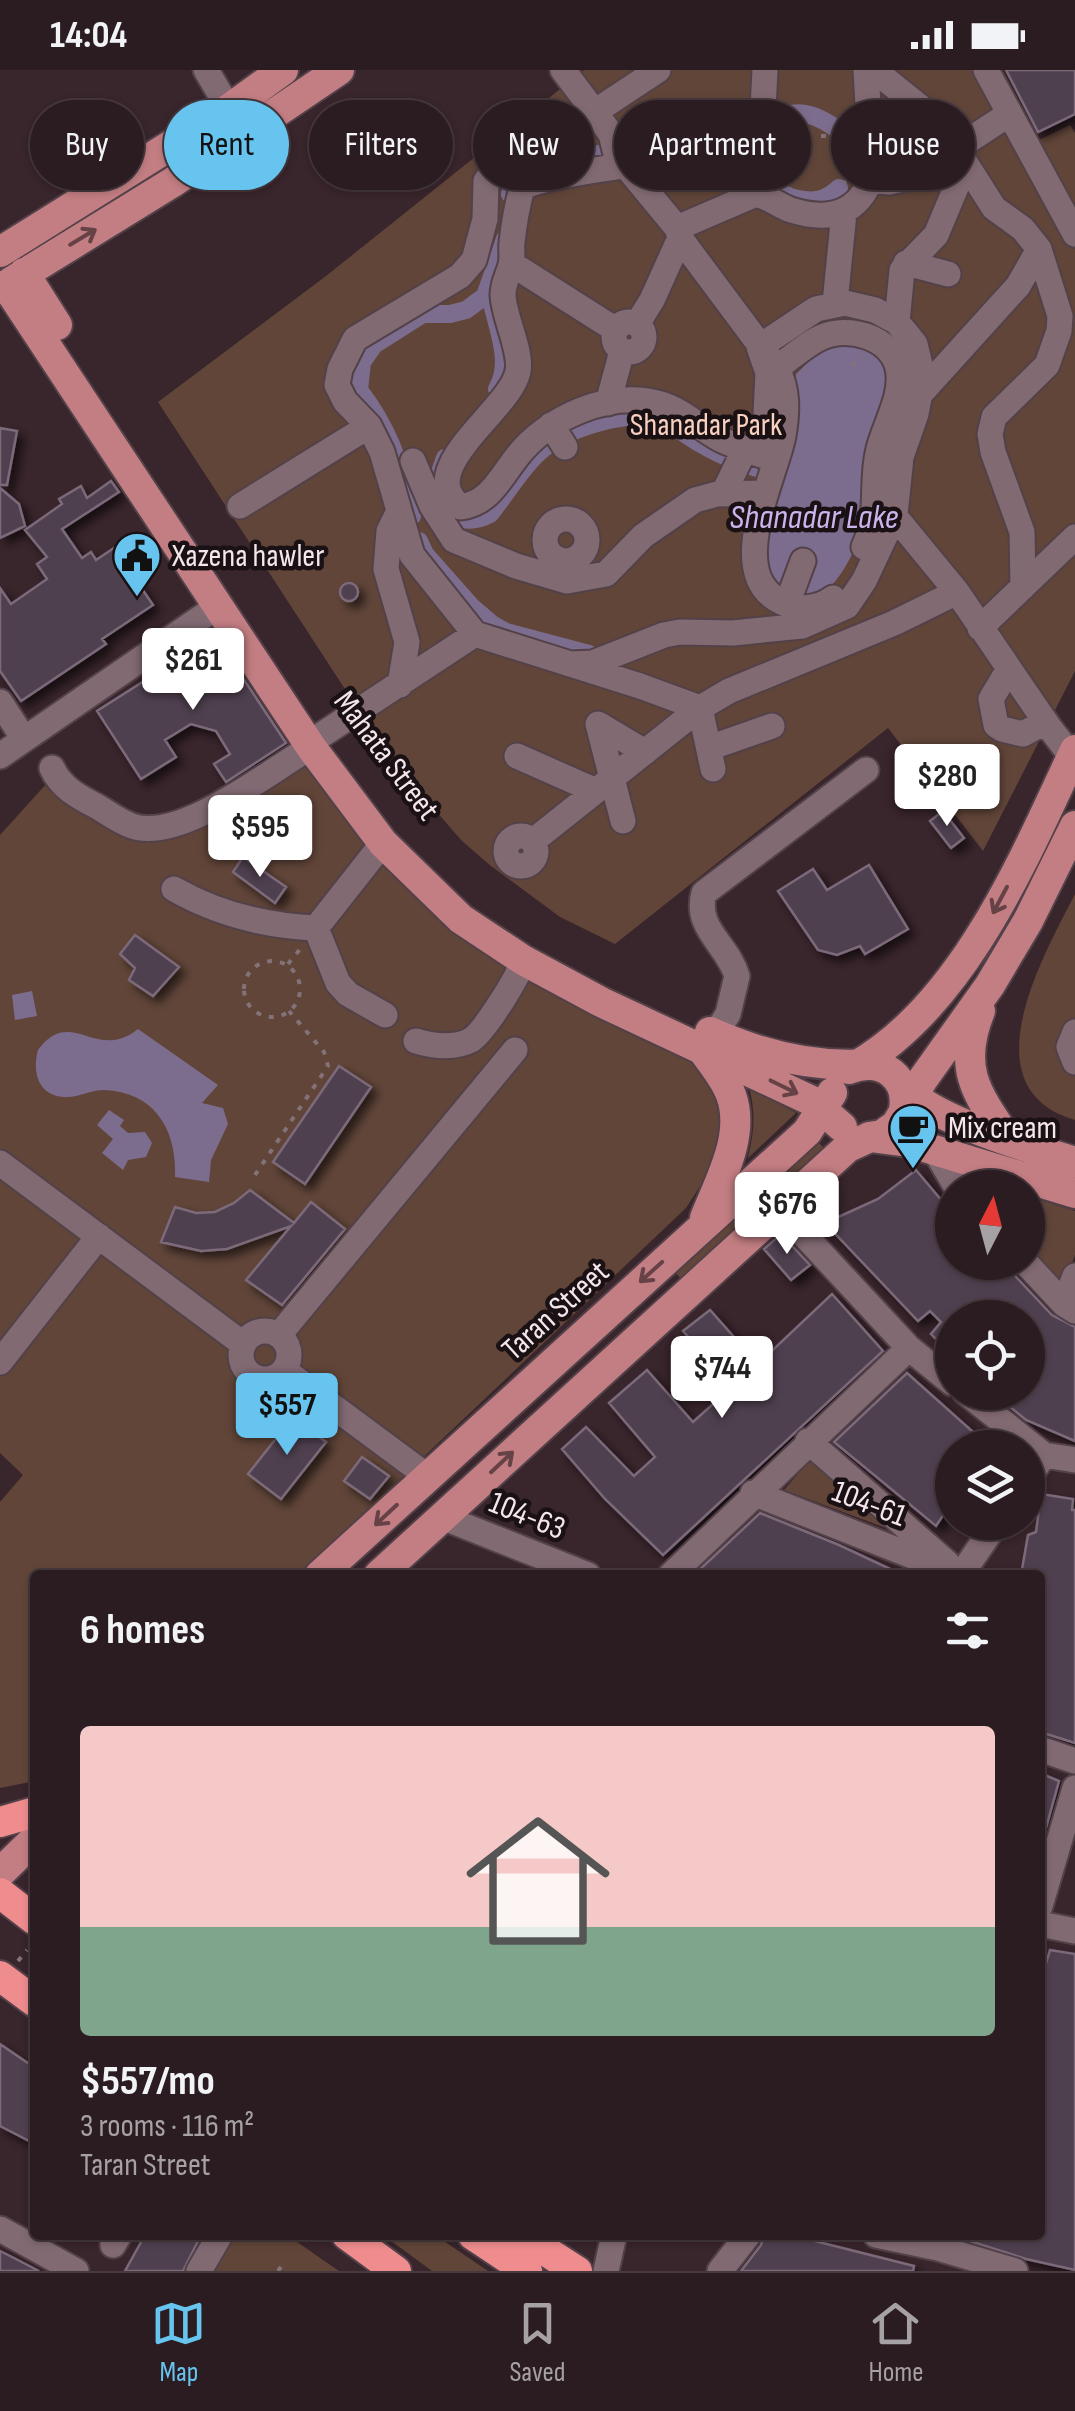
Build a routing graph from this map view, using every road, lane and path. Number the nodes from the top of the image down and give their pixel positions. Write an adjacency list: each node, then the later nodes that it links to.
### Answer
1 (206, 70): 10 (street)
2 (283, 70): 11 (main road)
3 (339, 70): 15 (main road)
4 (563, 70): 16 (street)
5 (658, 70): 16 (street)
6 (765, 70): 12 (street)
7 (866, 70): 13 (street)
8 (874, 70): 14 (street)
9 (986, 70): 32 (street)
10 (232, 100)
11 (242, 100)
12 (764, 100)
13 (868, 100)
14 (911, 100)
15 (289, 105)
16 (595, 112): 20 (street); 48 (street)
17 (1004, 118): 19 (street)
18 (820, 136): 30 (path)
19 (975, 144)
20 (614, 145)
21 (164, 149): 34 (main road)
22 (614, 167): 36 (street)
23 (975, 180): 33 (street)
24 (164, 185): 38 (main road, one-way to 24)
25 (646, 190): 31 (street)
26 (759, 190): 29 (street)
27 (865, 190): 30 (street)
28 (950, 190): 35 (street)
29 (756, 194): 30 (street); 31 (street)
30 (844, 213): 39 (street)
31 (678, 233): 41 (street); 43 (street)
32 (1075, 234)
33 (1039, 249): 45 (street); 62 (street)
34 (0, 252)
35 (906, 263): 37 (street); 40 (street)
36 (512, 264): 41 (street); 47 (street)
37 (948, 274)
38 (10, 282): 65 (main road, Mahata Street); 78 (main road, Mahata Street)
39 (835, 303): 40 (street); 43 (street)
40 (897, 322): 45 (street)
41 (625, 335): 46 (street)
42 (870, 337): 43 (street); 44 (street); 49 (street)
43 (759, 347): 44 (street); 51 (street)
44 (778, 368): 53 (street)
45 (921, 393): 49 (street)
46 (608, 403): 47 (street); 51 (street)
47 (551, 425): 50 (street)
48 (369, 426): 55 (street); 56 (street)
49 (898, 431): 57 (street)
50 (565, 447)
51 (744, 449): 54 (street)
52 (413, 461): 55 (street)
53 (767, 490): 54 (street); 64 (street)
54 (723, 494): 61 (street)
55 (416, 505): 61 (street); 67 (street); 71 (street)
56 (240, 506)
57 (886, 506): 63 (street); 64 (street); 68 (street)
58 (1075, 537): 62 (street)
59 (584, 551): 61 (street)
60 (803, 561): 64 (street)
61 (606, 574)
62 (1023, 587): 66 (street)
63 (956, 592): 66 (street); 74 (street)
64 (786, 604)
65 (218, 606): 77 (street); 78 (main road, Mahata Street)
66 (980, 628): 70 (street)
67 (475, 634): 69 (street); 71 (street)
68 (639, 646): 69 (street); 72 (street)
69 (570, 664): 72 (street)
70 (1008, 669): 75 (street); 75 (street)
71 (400, 685): 78 (street)
72 (640, 686): 74 (street)
73 (0, 702): 77 (street)
74 (700, 708): 76 (street); 79 (street)
75 (1044, 722): 80 (street)
76 (772, 726)
77 (24, 738): 81 (street)
78 (317, 740): 83 (street); 89 (main road, Mahata Street); 97 (main road, Mahata Street)
79 (645, 752): 85 (street); 85 (street)
80 (1074, 753): 101 (main road, Taran Street, one-way to 101)
81 (0, 756)
82 (516, 756): 85 (street)
83 (52, 768)
84 (866, 770): 97 (street)
85 (604, 784): 86 (street); 88 (street)
86 (623, 821)
87 (1075, 826): 93 (main road)
88 (533, 841)
89 (382, 843): 91 (street); 92 (main road, Mahata Street)
90 (174, 889): 91 (street)
91 (316, 928): 95 (street)
92 (523, 960): 97 (main road, Mahata Street); 98 (street)
93 (990, 986): 102 (main road); 103 (main road)
94 (289, 1011): 94 (path); 108 (path)
95 (385, 1015)
96 (1075, 1032): 100 (street)
97 (708, 1040): 101 (main road, Mahata Street, one-way to 101); 101 (main road, Mahata Street); 111 (main road)
98 (416, 1041)
99 (515, 1050): 116 (street)
100 (1075, 1062)
101 (849, 1095): 102 (main road); 102 (main road); 104 (main road, Mahata Street); 110 (main road, Taran Street); 111 (main road, Taran Street)
102 (906, 1099): 103 (main road)
103 (1008, 1140): 105 (main road)
104 (934, 1149): 107 (street); 109 (main road, Mahata Street)
105 (1075, 1162)
106 (0, 1164): 112 (street)
107 (947, 1170)
108 (256, 1175)
109 (1075, 1194)
110 (778, 1208): 118 (street); 129 (main road, Taran Street, one-way to 110)
111 (701, 1226): 127 (main road, Taran Street, one-way to 127)
112 (99, 1236): 117 (street); 119 (street)
113 (1075, 1276): 115 (street)
114 (1042, 1280): 115 (street)
115 (1069, 1308)
116 (279, 1335): 117 (street); 121 (street)
117 (243, 1344): 121 (street)
118 (908, 1348): 120 (street); 124 (street)
119 (0, 1362)
120 (935, 1369)
121 (284, 1370): 127 (street)
122 (988, 1410): 123 (street)
123 (1013, 1430)
124 (808, 1441): 128 (street); 136 (street)
125 (1045, 1455): 126 (street)
126 (1075, 1460)
127 (427, 1476): 131 (main road, Taran Street, one-way to 131)
128 (753, 1494): 134 (street); 135 (street, 104-61)
129 (442, 1517): 132 (main road, Taran Street); 133 (street, 104-63)
130 (985, 1540): 137 (street)
131 (325, 1570)
132 (384, 1570)
133 (575, 1570)
134 (676, 1570)
135 (948, 1570)
136 (955, 1570)
137 (964, 1570)
138 (1045, 1751): 139 (street)
139 (1075, 1761)
140 (1075, 1788): 145 (street)
141 (30, 1813): 142 (highway)
142 (0, 1822)
143 (30, 1844): 144 (main road)
144 (0, 1873)
145 (1045, 1889)
146 (1045, 1925): 147 (street)
147 (1075, 1931)
148 (27, 1950): 149 (path)
149 (5, 1976): 150 (highway)
150 (30, 1998)
151 (0, 2230): 159 (street)
152 (217, 2240): 160 (street)
153 (480, 2240): 163 (highway)
154 (531, 2240): 164 (highway)
155 (744, 2240): 165 (street)
156 (940, 2242): 166 (street)
157 (356, 2252): 162 (highway)
158 (285, 2260): 161 (path)
159 (76, 2271)
160 (199, 2271)
161 (278, 2271)
162 (396, 2271)
163 (527, 2271)
164 (577, 2271)
165 (720, 2271)
166 (1015, 2271)

